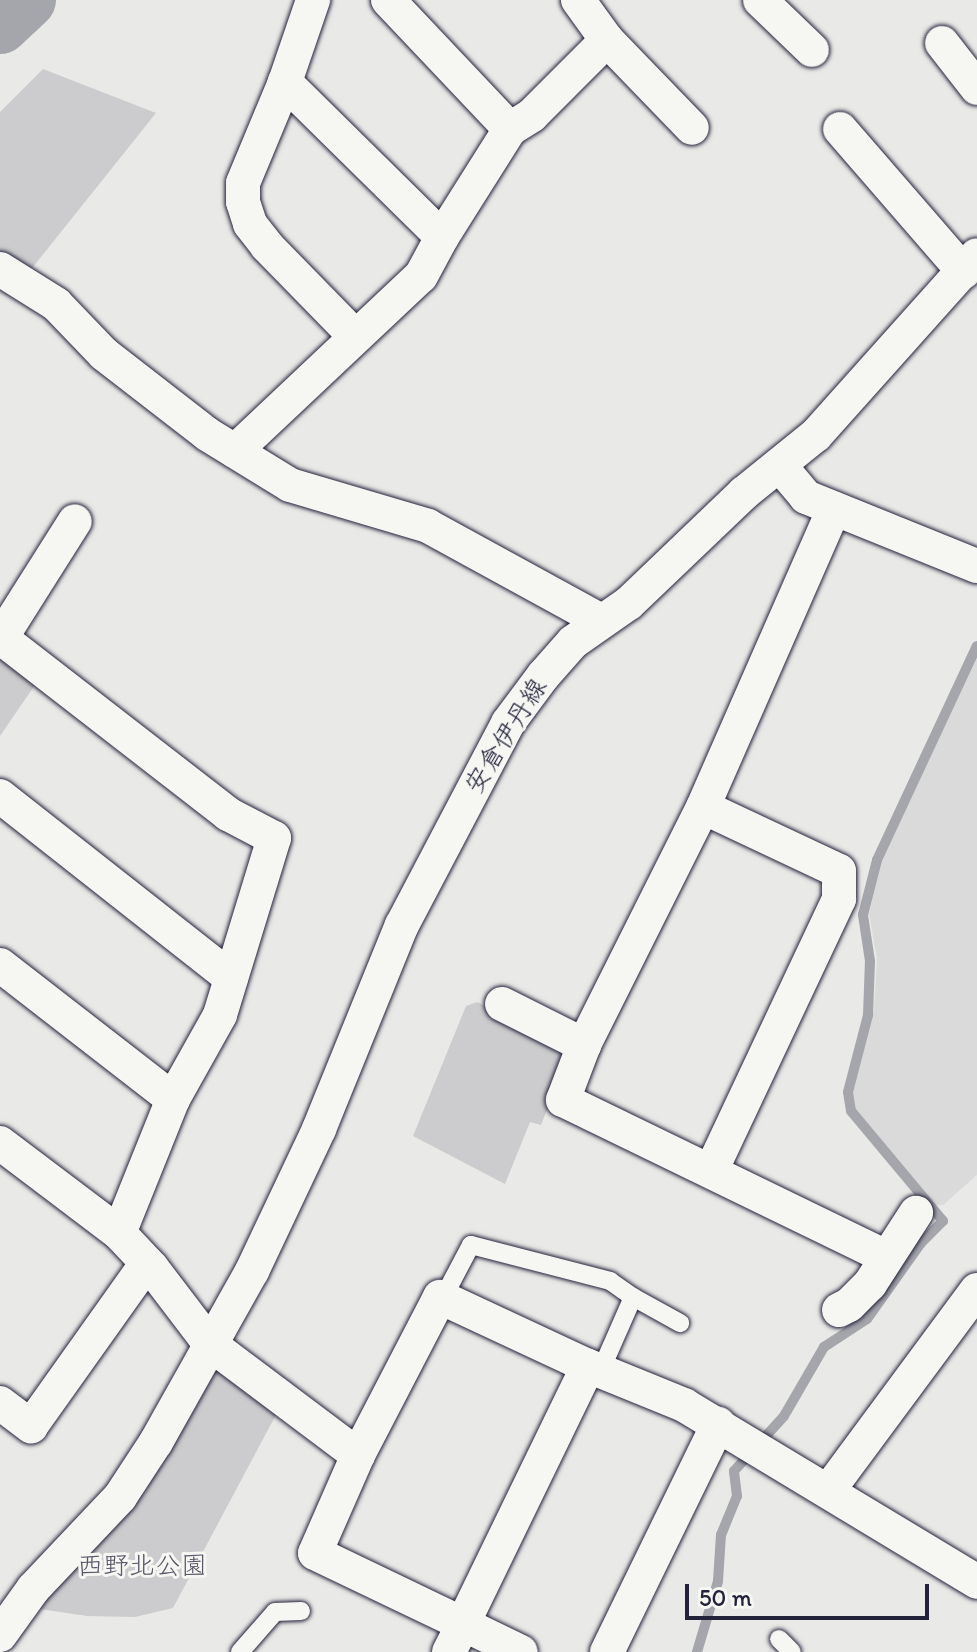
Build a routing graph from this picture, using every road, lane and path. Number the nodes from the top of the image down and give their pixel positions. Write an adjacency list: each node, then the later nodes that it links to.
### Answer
1 (313, 0): 8 (street)
2 (388, 0): 11 (street)
3 (578, 0): 5 (street)
4 (760, 0): 7 (street)
5 (607, 40): 10 (street); 11 (street)
6 (942, 43): 9 (street)
7 (812, 50)
8 (285, 82): 13 (street); 16 (street)
9 (977, 88)
10 (692, 128)
11 (510, 129): 13 (street)
12 (840, 129): 14 (street)
13 (442, 237): 16 (street)
14 (971, 264): 18 (street, 安倉伊丹線)
15 (0, 269): 17 (street)
16 (354, 335): 17 (street)
17 (235, 451): 22 (street)
18 (781, 467): 19 (street); 22 (street, 安倉伊丹線)
19 (834, 509): 21 (street); 25 (street)
20 (75, 521): 23 (street)
21 (977, 566)
22 (600, 620): 42 (street, 安倉伊丹線)
23 (0, 637): 27 (street)
24 (0, 796): 27 (street)
25 (703, 807): 29 (street); 32 (street)
26 (0, 965): 30 (street)
27 (231, 978): 30 (street)
28 (502, 1004): 29 (street)
29 (584, 1045): 32 (street)
30 (173, 1099): 34 (street)
31 (5, 1157): 34 (street)
32 (711, 1171): 35 (street)
33 (916, 1213): 35 (street)
34 (119, 1233): 36 (street)
35 (886, 1257): 40 (street)
36 (147, 1263): 42 (street); 44 (street)
37 (977, 1290): 47 (street)
38 (633, 1297): 39 (lane); 41 (lane); 43 (lane)
39 (443, 1298): 43 (street); 46 (street)
40 (839, 1310)
41 (680, 1323)
42 (210, 1344): 46 (street); 50 (street, 安倉伊丹線)
43 (594, 1368): 45 (street); 51 (street)
44 (0, 1403)
45 (718, 1424): 47 (street); 54 (street)
46 (358, 1455): 51 (street)
47 (828, 1491): 48 (street)
48 (977, 1582)
49 (301, 1611): 52 (lane)
50 (0, 1635)
51 (456, 1638): 53 (street)
52 (240, 1652)
53 (521, 1652)
54 (607, 1652)

